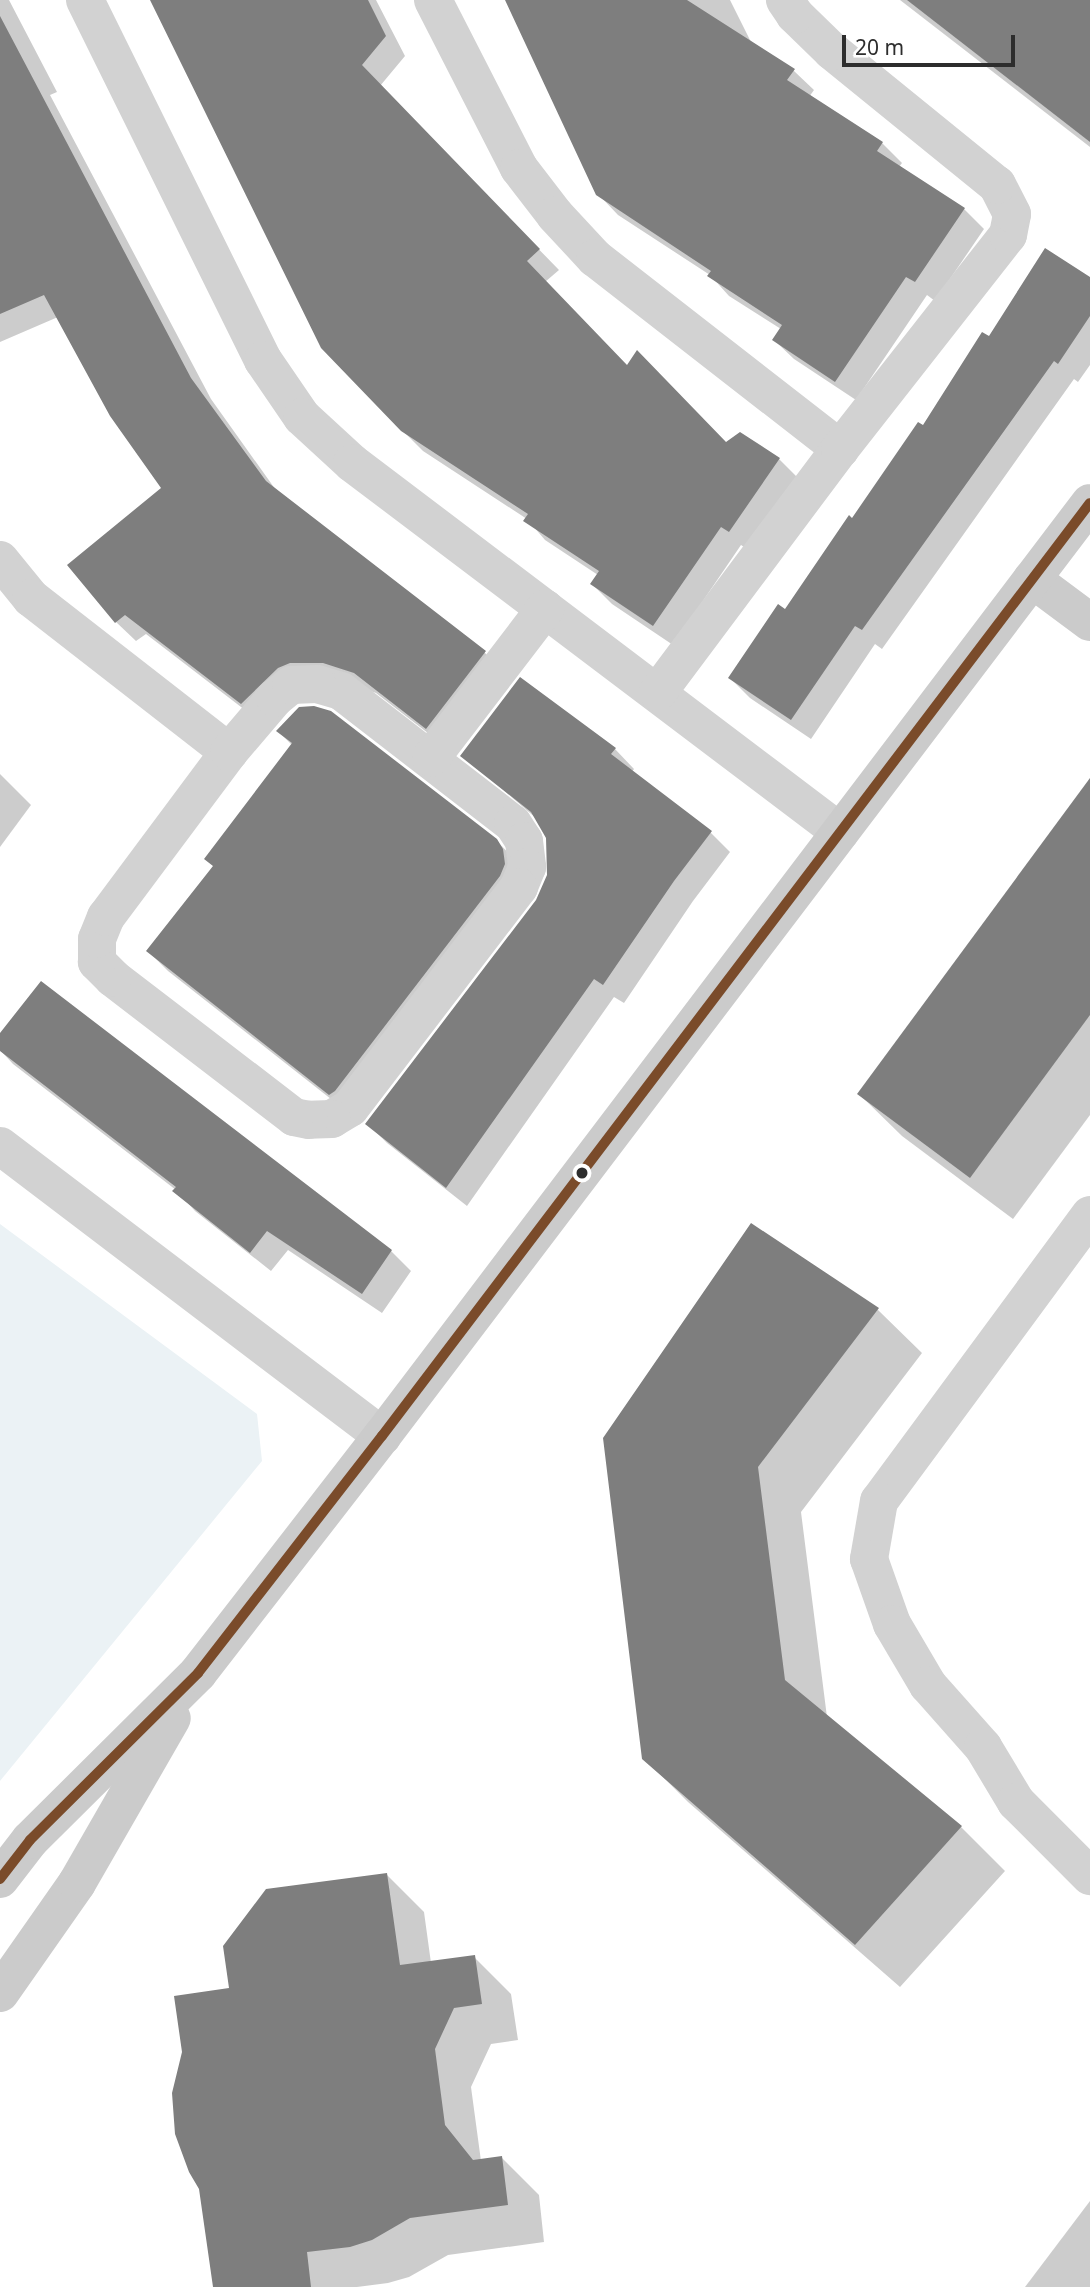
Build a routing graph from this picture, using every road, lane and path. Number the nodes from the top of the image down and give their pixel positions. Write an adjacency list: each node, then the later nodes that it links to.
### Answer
1 (85, 0): 8 (street)
2 (433, 0): 4 (street)
3 (785, 0): 4 (street)
4 (841, 449): 10 (street)
5 (1090, 503): 7 (street)
6 (0, 560): 11 (street)
7 (1032, 579): 9 (street); 13 (street)
8 (545, 609): 10 (street); 12 (street)
9 (1090, 622)
10 (658, 692): 13 (street)
11 (229, 752): 12 (street); 12 (street)
12 (431, 758)
13 (840, 832): 16 (street)
14 (0, 1146): 16 (street)
15 (1090, 1215): 18 (street)
16 (382, 1437): 17 (street)
17 (198, 1673): 19 (street); 20 (street)
18 (1090, 1876)
19 (0, 1879)
20 (0, 1993)

